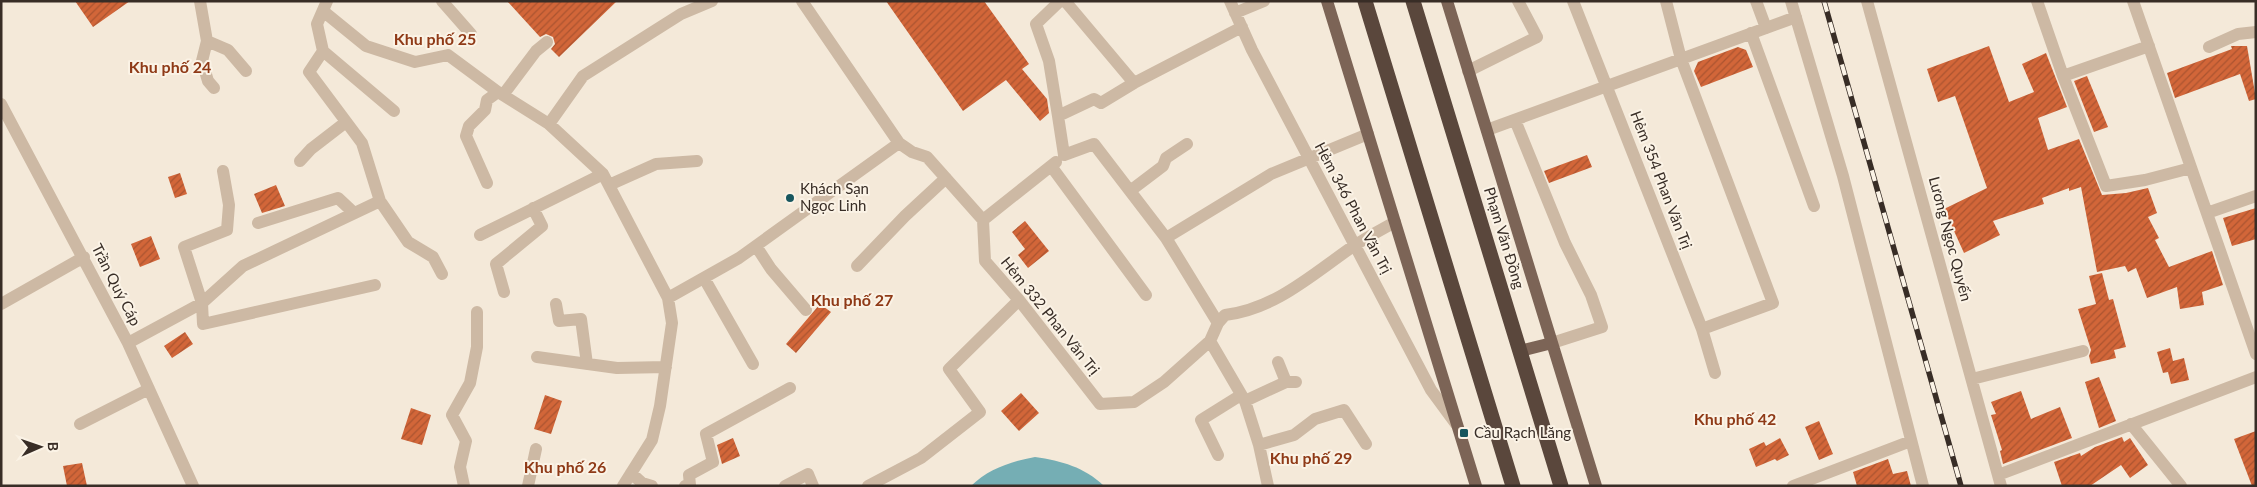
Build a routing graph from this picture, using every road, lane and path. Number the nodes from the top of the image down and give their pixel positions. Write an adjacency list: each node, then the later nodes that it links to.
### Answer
1 (200, 1): 28 (street)
2 (442, 1): 27 (street)
3 (712, 1): 47 (street)
4 (802, 1): 50 (street)
5 (1060, 1): 43 (street)
6 (1065, 1): 37 (street)
7 (1264, 1): 21 (street)
8 (1328, 1): 49 (main road)
9 (1365, 1): 130 (highway)
10 (1413, 1): 95 (highway, Phạm Văn Đồng)
11 (1447, 1): 35 (main road, Phạm Văn Đồng)
12 (1518, 1): 35 (street)
13 (1573, 1): 38 (street, Hẻm 354 Phan Văn Trị)
14 (1666, 1): 33 (street)
15 (1756, 1): 24 (street)
16 (1791, 1): 22 (street)
17 (1867, 1): 105 (street, Lương Ngọc Quyến)
18 (2037, 1): 36 (street)
19 (2133, 1): 30 (street)
20 (325, 6): 32 (street); 40 (street)
21 (1233, 7): 23 (street, Hẻm 346 Phan Văn Trị)
22 (1796, 17): 24 (street); 112 (street)
23 (1242, 27): 37 (street); 53 (street, Hẻm 346 Phan Văn Trị)
24 (1766, 28): 26 (street)
25 (2256, 32): 31 (street)
26 (1751, 33): 33 (street); 65 (street)
27 (471, 34)
28 (207, 42): 34 (street); 39 (street)
29 (547, 42): 40 (street)
30 (2149, 46): 36 (street); 57 (street)
31 (2209, 46)
32 (323, 51): 42 (street); 46 (street)
33 (1682, 59): 38 (street); 91 (street)
34 (246, 71)
35 (1468, 71): 48 (main road, Phạm Văn Đồng)
36 (2063, 76): 57 (street)
37 (1134, 83): 43 (street)
38 (1607, 86): 45 (street); 91 (street, Hẻm 354 Phan Văn Trị)
39 (214, 88)
40 (501, 94): 47 (street); 61 (street)
41 (1, 104): 44 (street, Trần Quý Cáp)
42 (394, 111)
43 (1058, 116): 52 (street)
44 (5, 120): 76 (street, Trần Quý Cáp)
45 (1515, 120): 48 (street); 94 (street)
46 (346, 122): 54 (street); 64 (street)
47 (549, 124): 60 (street)
48 (1487, 130): 94 (main road, Phạm Văn Đồng)
49 (1368, 134): 53 (street); 70 (main road)
50 (899, 143): 59 (street); 74 (street)
51 (1188, 144): 62 (street)
52 (1064, 155): 56 (street); 62 (street)
53 (1308, 157): 73 (street); 75 (street, Hẻm 346 Phan Văn Trị)
54 (300, 161)
55 (697, 161): 60 (street)
56 (1051, 166): 69 (street); 82 (street)
57 (2191, 168): 68 (street)
58 (223, 171): 85 (street)
59 (946, 178): 69 (street); 77 (street)
60 (606, 180): 66 (street); 83 (street)
61 (486, 183)
62 (1130, 191): 73 (street)
63 (2256, 196): 68 (street)
64 (380, 201): 67 (street); 78 (street)
65 (1814, 206)
66 (533, 208): 72 (street); 81 (street)
67 (354, 213): 71 (street); 85 (street)
68 (2207, 213): 97 (street)
69 (983, 220): 84 (street, Hẻm 332 Phan Văn Trị)
70 (1395, 222): 75 (street); 111 (main road)
71 (258, 223)
72 (480, 235)
73 (1166, 238): 90 (street)
74 (756, 246): 79 (street); 88 (street)
75 (1355, 246): 90 (street); 111 (street, Hẻm 346 Phan Văn Trị)
76 (84, 257): 86 (street); 93 (street, Trần Quý Cáp)
77 (857, 266)
78 (442, 274)
79 (704, 278): 83 (street); 101 (street)
80 (375, 285): 85 (street)
81 (504, 292)
82 (1146, 295)
83 (668, 298): 102 (street)
84 (1019, 300): 92 (street, Hẻm 332 Phan Văn Trị); 127 (street)
85 (202, 303): 93 (street)
86 (1, 304)
87 (556, 304): 100 (street)
88 (806, 310)
89 (477, 312): 120 (street)
90 (1218, 323): 92 (street)
91 (1702, 329): 103 (street, Hẻm 354 Phan Văn Trị)
92 (1210, 342): 108 (street)
93 (128, 343): 107 (street, Trần Quý Cáp)
94 (1552, 343): 95 (main road); 132 (main road, Phạm Văn Đồng)
95 (1520, 350): 131 (highway, Phạm Văn Đồng)
96 (2083, 350): 105 (street)
97 (2256, 354)
98 (537, 357): 100 (street)
99 (1278, 362): 108 (street)
100 (587, 364): 102 (street)
101 (753, 364)
102 (666, 367): 117 (street)
103 (1714, 372)
104 (2256, 377): 110 (street)
105 (1972, 379): 118 (street, Lương Ngọc Quyến)
106 (790, 388): 124 (street)
107 (149, 389): 109 (street); 119 (street, Trần Quý Cáp)
108 (1243, 398): 114 (street); 116 (street)
109 (80, 424)
110 (2131, 424): 118 (street); 135 (street)
111 (1457, 425): 129 (main road)
112 (1911, 441): 133 (street); 134 (street)
113 (1366, 444): 114 (street)
114 (1259, 445): 128 (street)
115 (536, 449): 121 (street)
116 (1218, 455)
117 (631, 473): 122 (street); 123 (street)
118 (2000, 480)
119 (193, 486)
120 (464, 486)
121 (528, 486)
122 (623, 486)
123 (652, 486)
124 (685, 486)
125 (785, 486): 126 (street)
126 (813, 486)
127 (868, 486)
128 (1268, 486)
129 (1476, 486)
130 (1513, 486)
131 (1561, 486)
132 (1596, 486)
133 (1793, 486)
134 (1923, 486)
135 (2181, 486)

